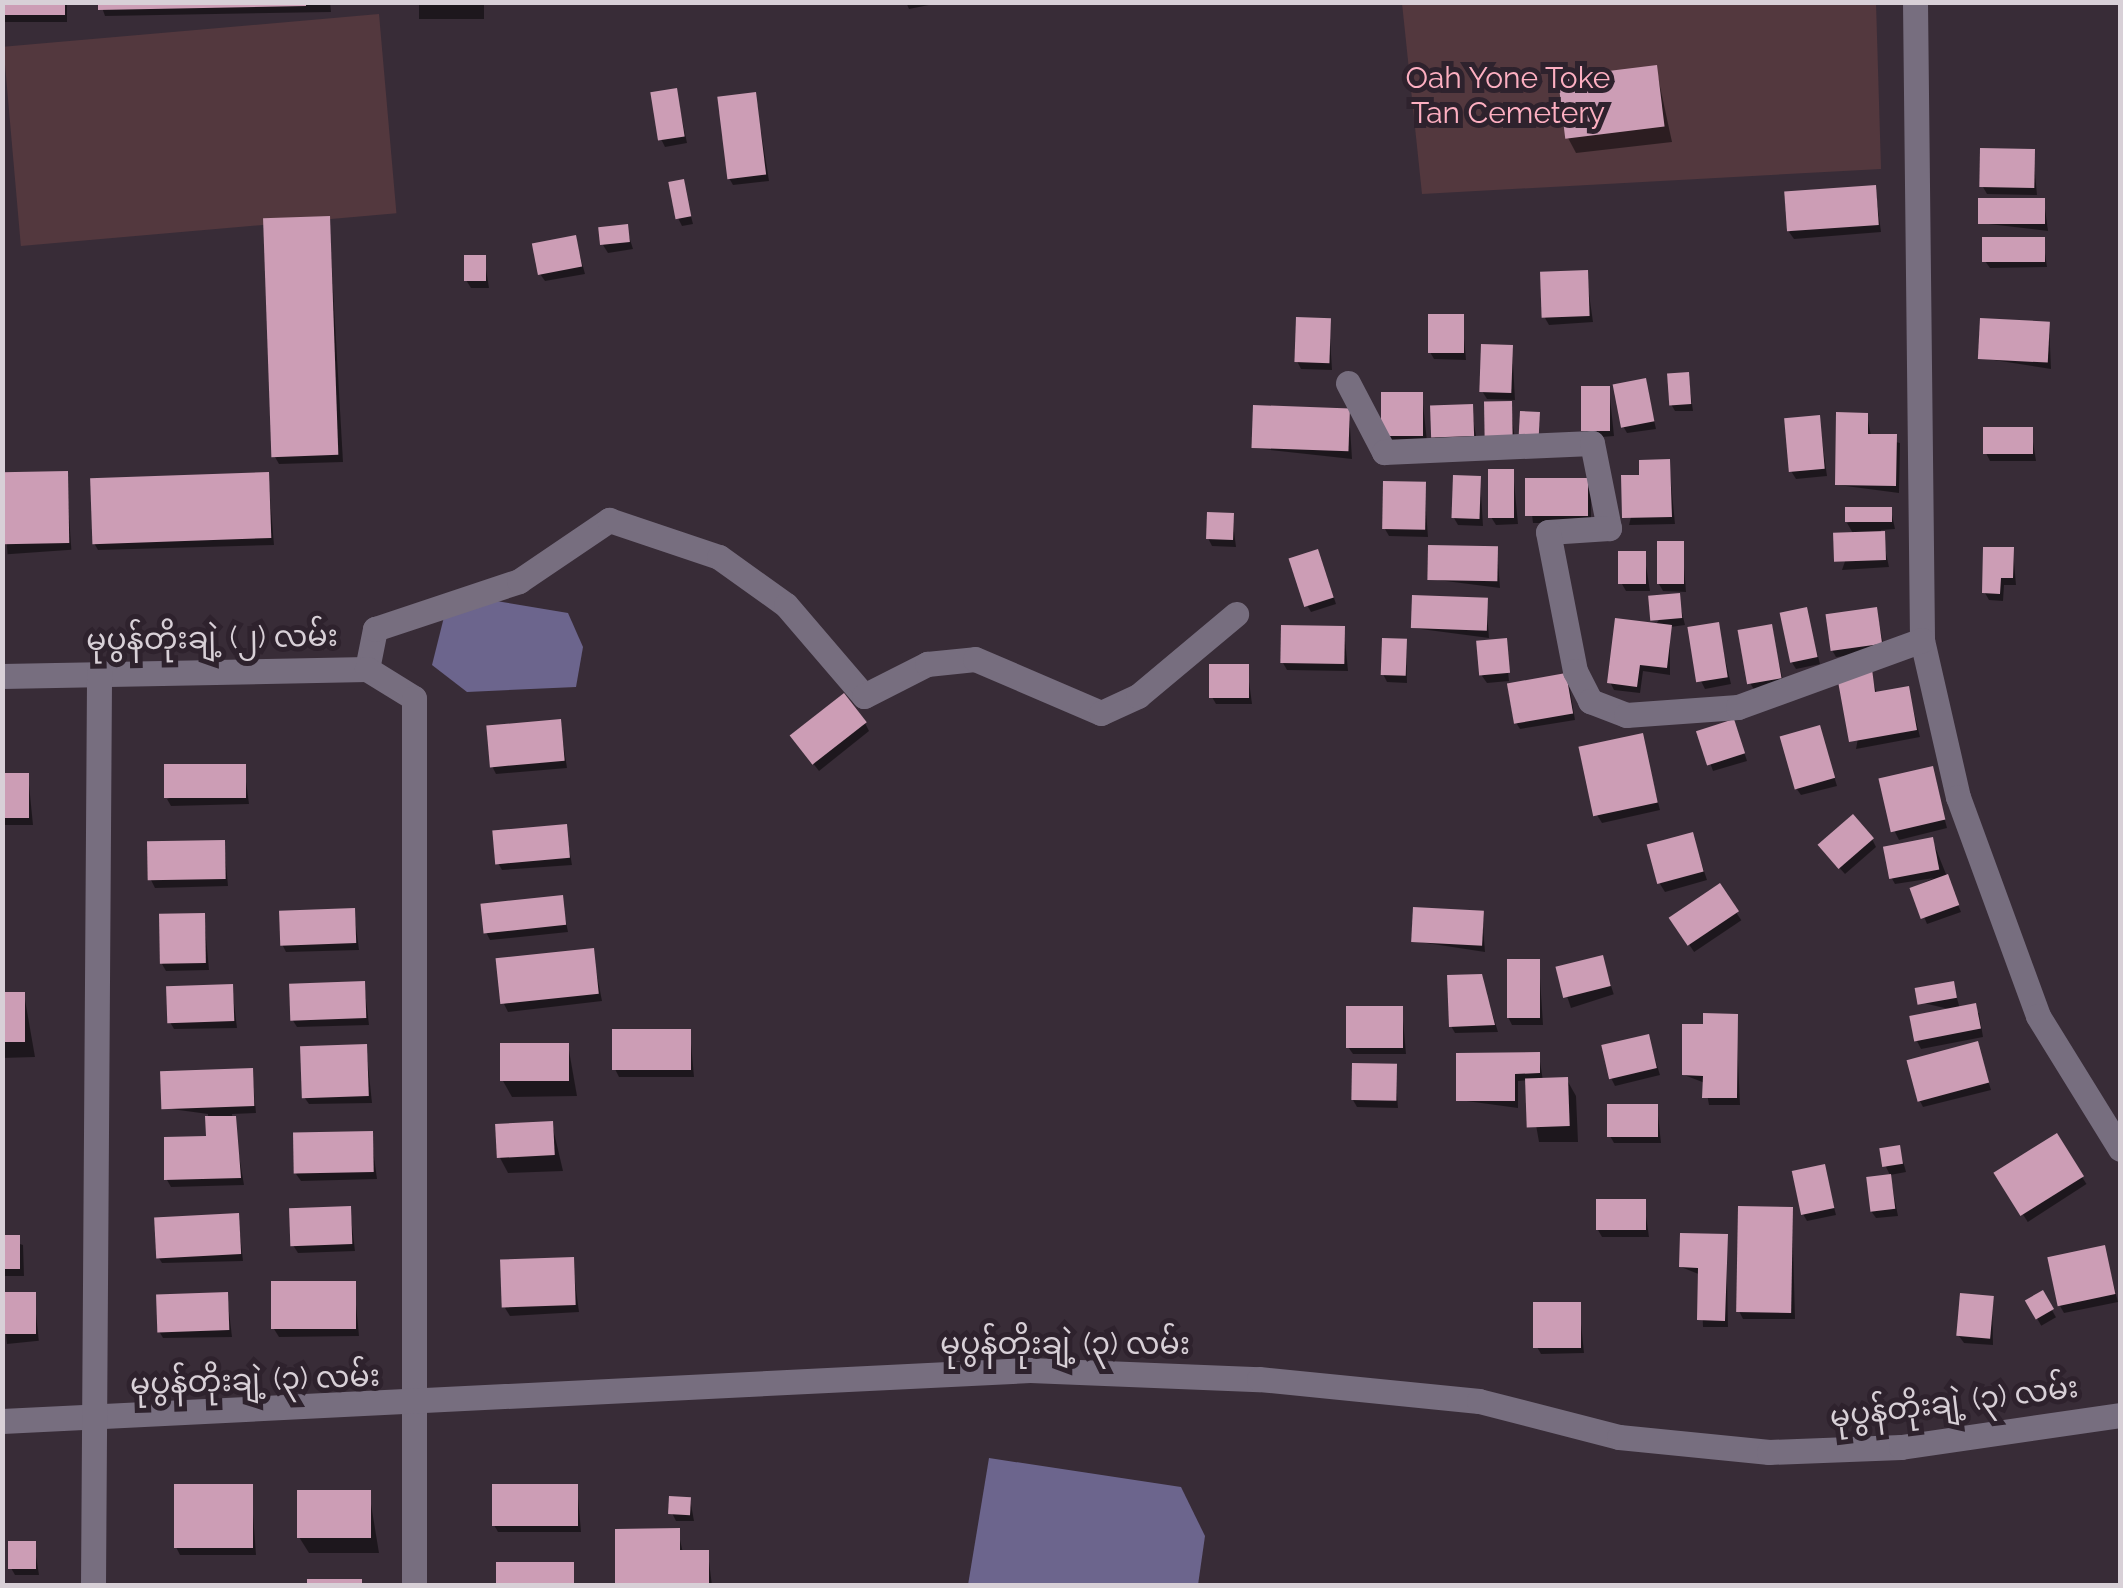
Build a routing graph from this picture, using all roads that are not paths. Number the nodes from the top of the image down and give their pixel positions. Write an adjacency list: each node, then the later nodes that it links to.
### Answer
1 (1914, 2): 4 (street)
2 (1348, 383): 4 (street)
3 (1236, 614): 5 (street)
4 (1922, 640): 8 (street)
5 (368, 669): 6 (street, မုပွန်တိုးချဲ့ (၂) လမ်း); 9 (street, မုပွန်တိုးချဲ့ (၂) လမ်း)
6 (99, 671): 7 (street, မုပွန်တိုးချဲ့ (၂) လမ်း); 11 (street)
7 (2, 676)
8 (2120, 1149)
9 (414, 1408): 10 (street, မုပွန်တိုးချဲ့ (၃) လမ်း); 11 (street, မုပွန်တိုးချဲ့ (၃) လမ်း); 14 (street)
10 (2120, 1414)
11 (94, 1418): 12 (street, မုပွန်တိုးချဲ့ (၃) လမ်း); 13 (street)
12 (2, 1421)
13 (93, 1586)
14 (414, 1586)

